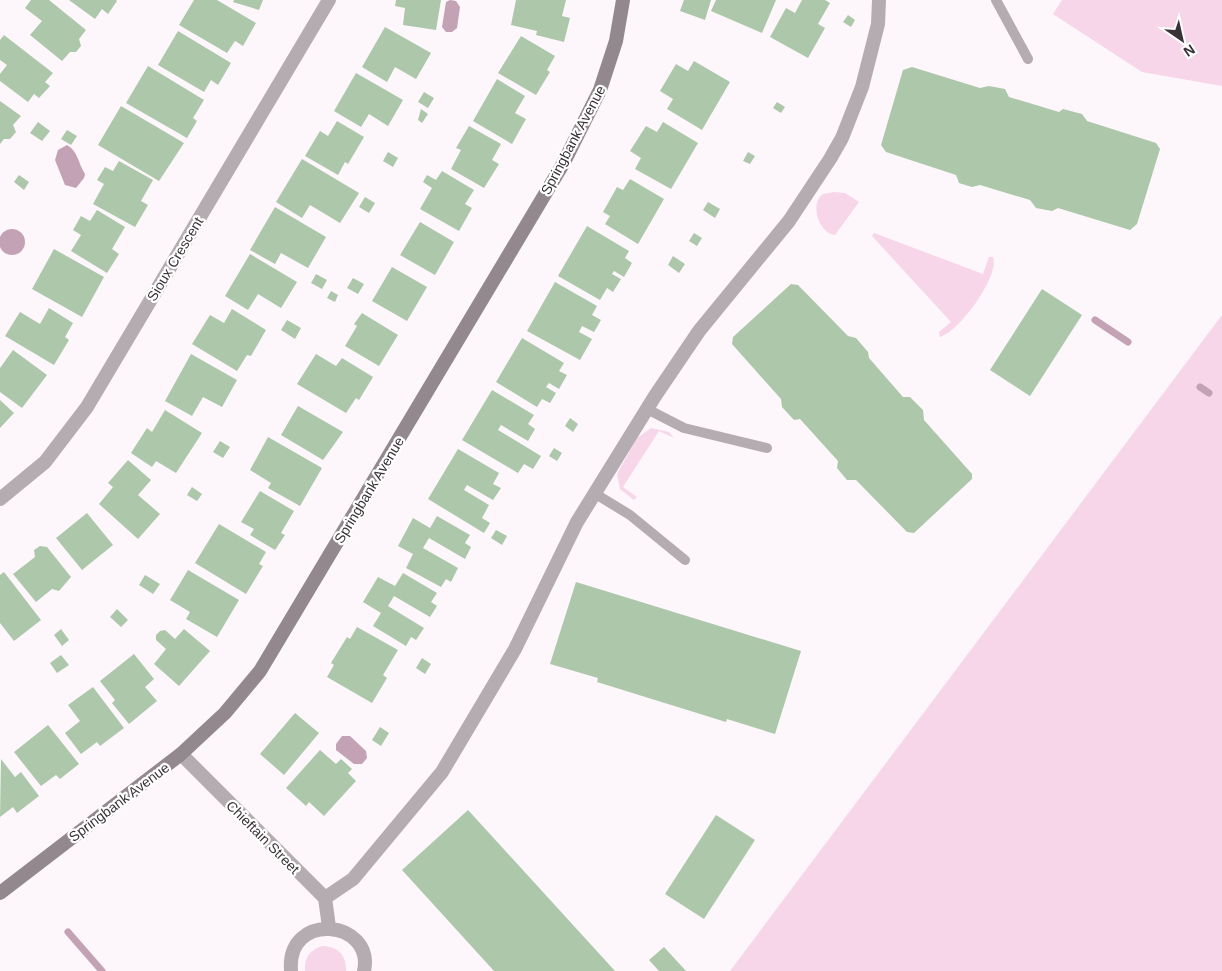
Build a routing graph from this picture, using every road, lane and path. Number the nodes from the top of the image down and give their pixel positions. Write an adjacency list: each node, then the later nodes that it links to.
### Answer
1 (328, 0): 9 (street, Sioux Crescent)
2 (623, 0): 11 (main road, Springbank Avenue)
3 (879, 0): 6 (street)
4 (996, 0): 5 (lane)
5 (1028, 59)
6 (647, 409): 7 (lane); 8 (street)
7 (767, 448)
8 (594, 493): 10 (lane); 13 (street)
9 (0, 499)
10 (686, 560)
11 (180, 754): 12 (main road, Springbank Avenue); 13 (street, Chieftain Street)
12 (0, 893)
13 (324, 898): 14 (street)
14 (329, 928): 15 (street); 16 (street)
15 (291, 971)
16 (364, 971)

